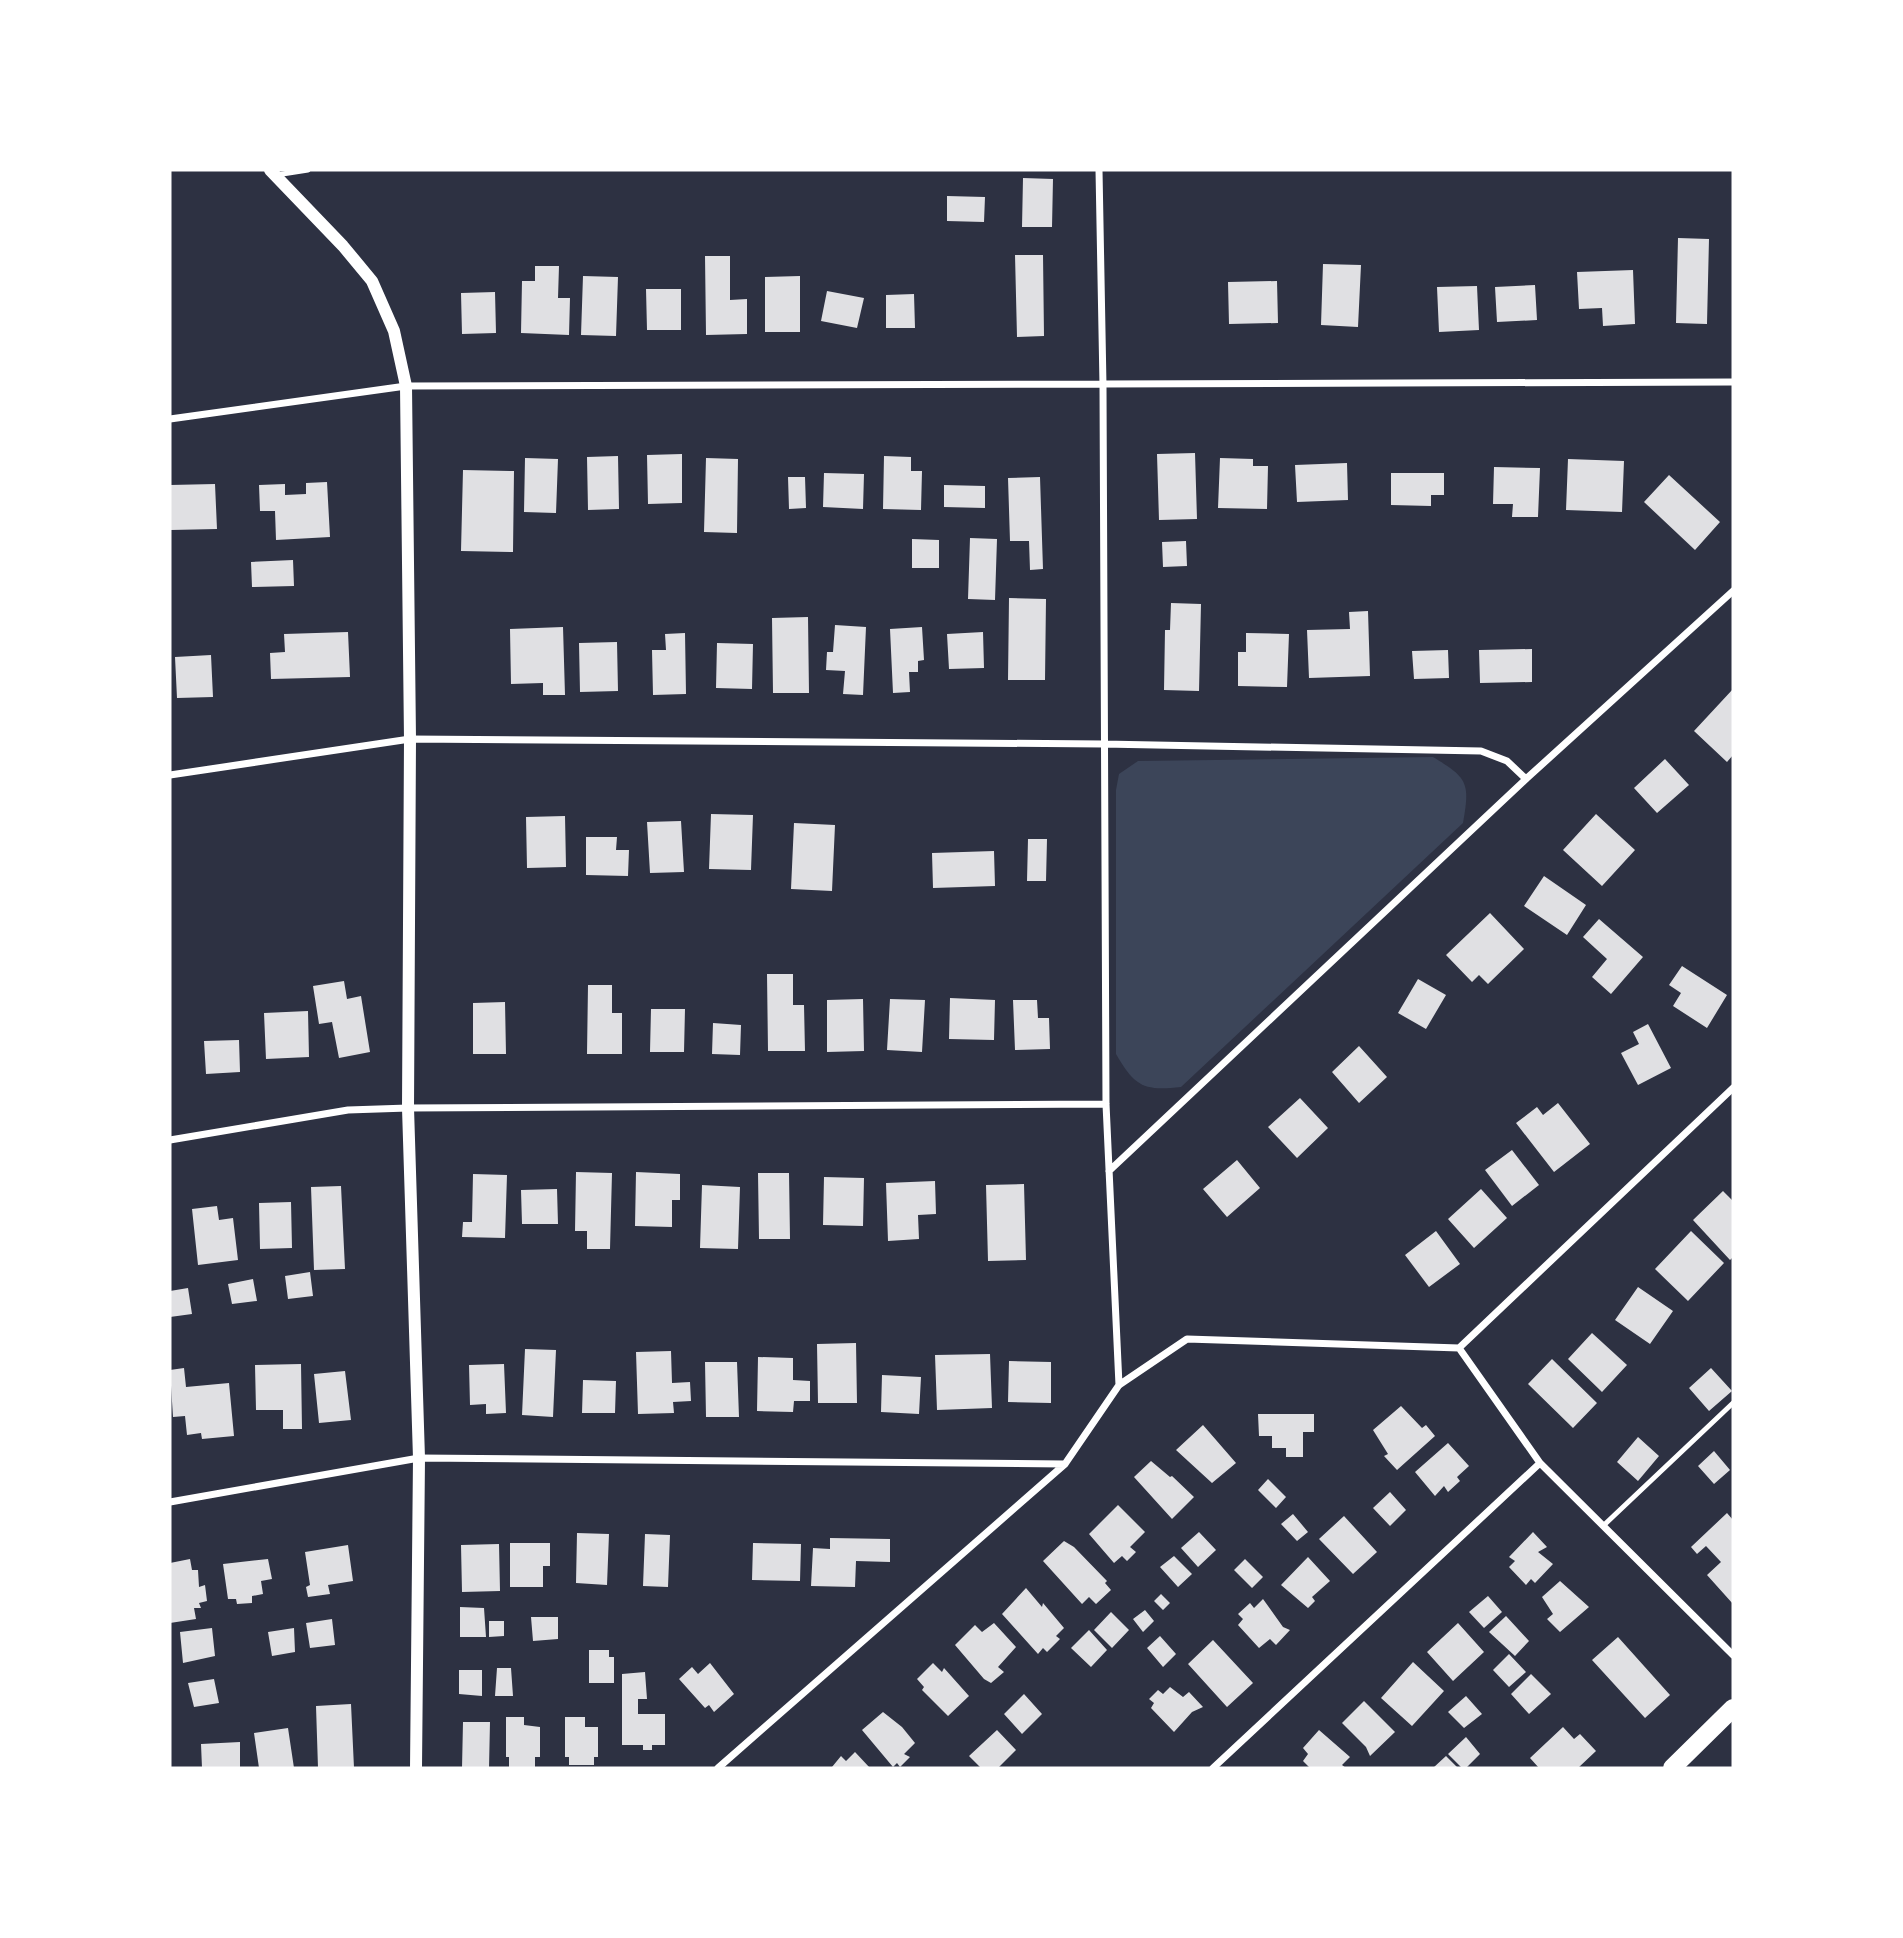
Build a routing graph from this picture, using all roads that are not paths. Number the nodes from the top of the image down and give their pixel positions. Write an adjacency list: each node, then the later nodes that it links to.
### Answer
1 (308, 170): 3 (lane)
2 (1099, 170): 5 (street)
3 (271, 172): 6 (street)
4 (1733, 383): 5 (street)
5 (1103, 385): 6 (street); 10 (street)
6 (406, 386): 7 (street); 9 (street)
7 (170, 419)
8 (1733, 591): 12 (street)
9 (410, 739): 10 (street); 11 (street); 15 (street)
10 (1103, 744): 12 (street); 14 (street)
11 (170, 775)
12 (1526, 779): 17 (street)
13 (1733, 1088): 18 (street)
14 (1105, 1104): 15 (street); 17 (street)
15 (408, 1108): 16 (street); 21 (street)
16 (170, 1140)
17 (1109, 1171): 19 (street)
18 (1459, 1348): 19 (street); 22 (street)
19 (1119, 1385): 23 (street)
20 (1733, 1403): 25 (lane)
21 (419, 1458): 23 (street); 24 (street); 28 (street)
22 (1540, 1463): 25 (street); 30 (street)
23 (1065, 1464): 29 (street)
24 (170, 1502)
25 (1604, 1525): 26 (street)
26 (1733, 1655)
27 (1733, 1708): 31 (main road)
28 (416, 1768)
29 (718, 1768)
30 (1213, 1768)
31 (1672, 1768)

